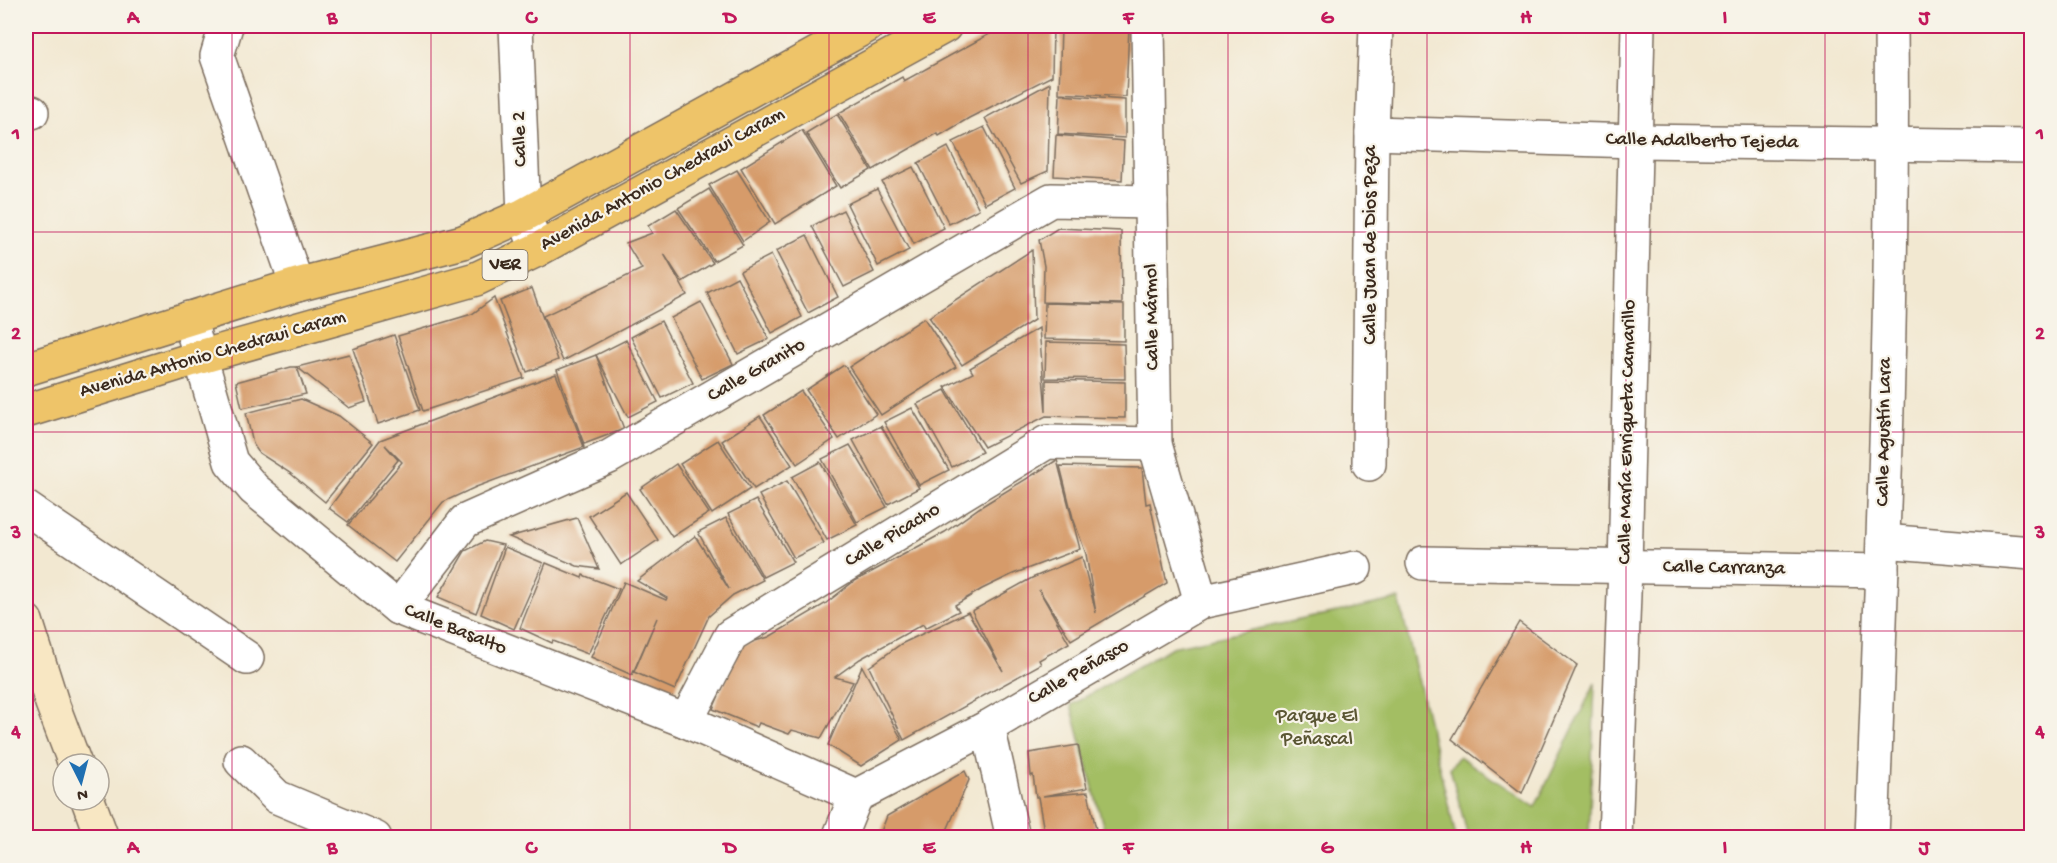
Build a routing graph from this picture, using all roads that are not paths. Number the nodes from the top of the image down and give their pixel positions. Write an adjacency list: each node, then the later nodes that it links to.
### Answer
1 (226, 26): 16 (street)
2 (516, 26): 14 (street, Calle 2)
3 (867, 26): 14 (main road, Avenida Antonio Chedraui Caram / VER)
4 (945, 26): 15 (main road, Avenida Antonio Chedraui Caram / VER)
5 (1148, 26): 13 (street, Calle Mármol)
6 (1376, 26): 9 (street, Calle Juan de Dios Peza)
7 (1638, 26): 10 (street, Calle María Enriqueta Camarillo)
8 (1891, 26): 11 (street, Calle Agustín Lara)
9 (1372, 133): 10 (street, Calle Adalberto Tejeda); 22 (street, Calle Juan de Dios Peza)
10 (1636, 141): 11 (street, Calle Adalberto Tejeda); 27 (street, Calle María Enriqueta Camarillo)
11 (1892, 145): 12 (street, Calle Adalberto Tejeda); 25 (street, Calle Agustín Lara)
12 (2031, 146)
13 (1151, 202): 21 (street, Calle Mármol); 30 (street, Calle Granito)
14 (524, 215): 15 (street, Calle 2); 16 (main road, Avenida Antonio Chedraui Caram / VER)
15 (537, 250): 18 (main road, Avenida Antonio Chedraui Caram / VER)
16 (297, 285): 17 (main road, Avenida Antonio Chedraui Caram / VER)
17 (189, 318): 18 (street, Calle Basalto); 19 (main road, Avenida Antonio Chedraui Caram / VER)
18 (200, 357): 20 (main road, Avenida Antonio Chedraui Caram / VER); 30 (street, Calle Basalto)
19 (26, 369)
20 (26, 411)
21 (1155, 444): 29 (street, Calle Mármol); 33 (street, Calle Picacho)
22 (1369, 464)
23 (26, 508): 32 (street)
24 (2031, 553): 25 (street, Calle Carranza)
25 (1882, 556): 27 (street, Calle Carranza); 44 (street, Calle Agustín Lara)
26 (1424, 563): 27 (street, Calle Carranza)
27 (1625, 567): 43 (street, Calle María Enriqueta Camarillo)
28 (1355, 568): 29 (street, Calle Peñasco)
29 (1201, 602): 34 (street, Calle Peñasco)
30 (398, 608): 33 (street, Calle Basalto)
31 (26, 621): 35 (main road)
32 (247, 658)
33 (686, 721): 37 (street, Calle Basalto)
34 (988, 727): 37 (street, Calle Peñasco); 42 (street)
35 (70, 752)
36 (241, 761): 40 (street)
37 (856, 796): 41 (street)
38 (93, 812): 39 (main road)
39 (102, 837)
40 (375, 837)
41 (839, 837)
42 (1013, 837)
43 (1615, 837)
44 (1872, 837)

